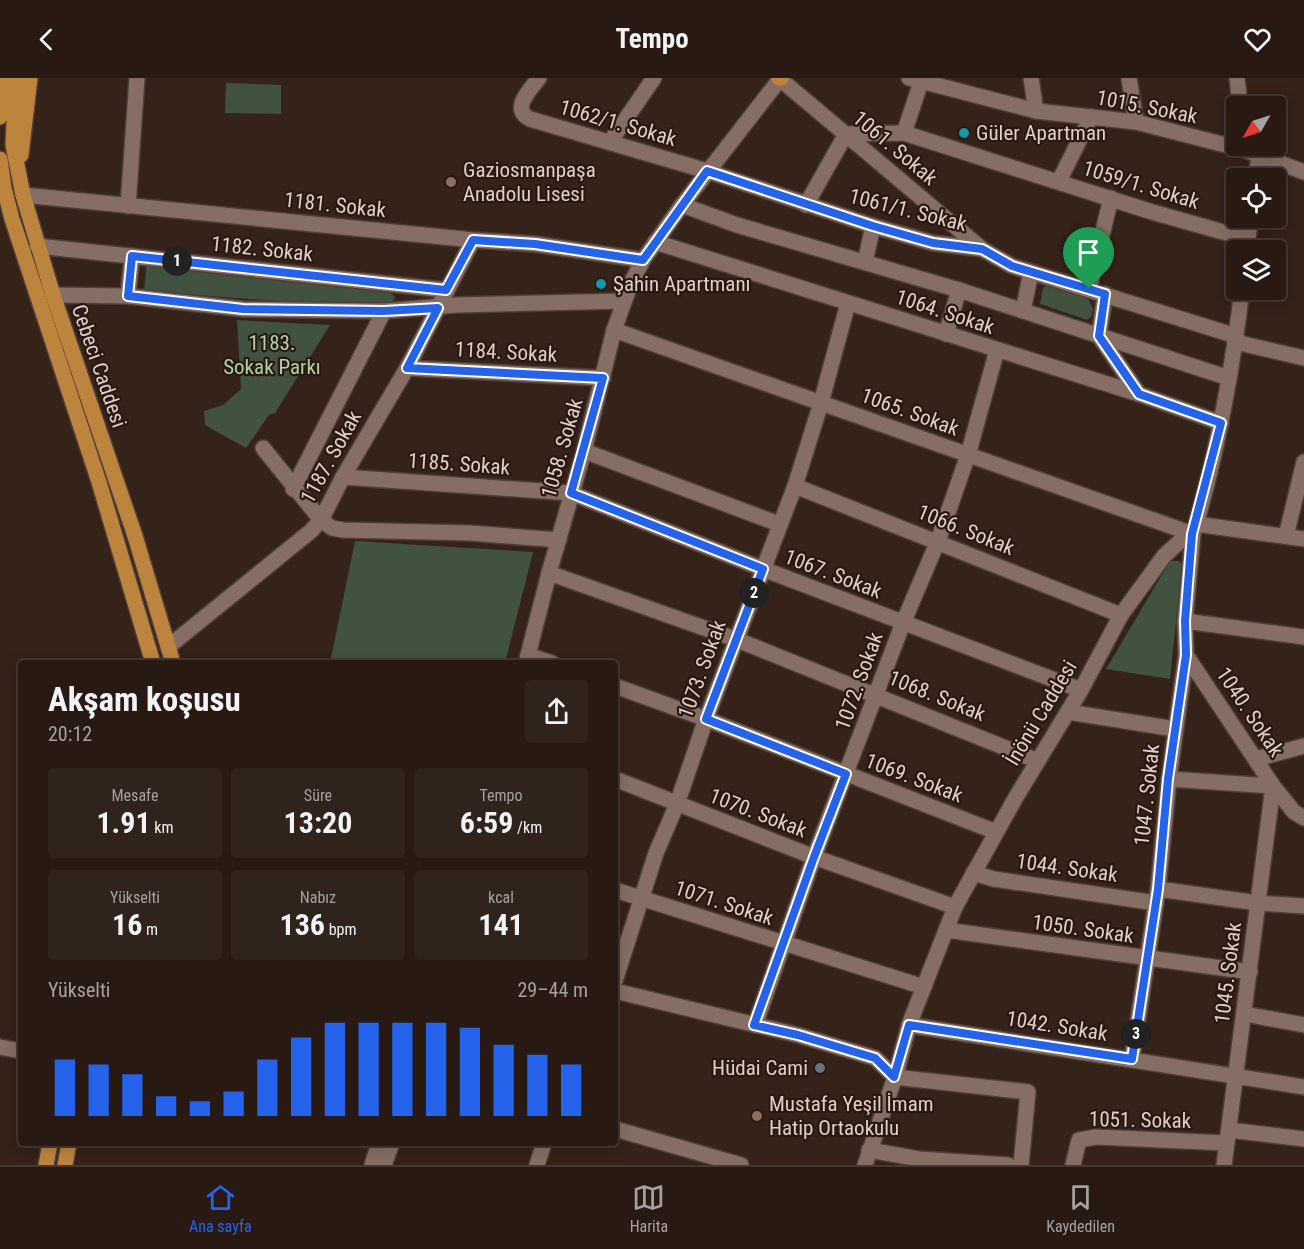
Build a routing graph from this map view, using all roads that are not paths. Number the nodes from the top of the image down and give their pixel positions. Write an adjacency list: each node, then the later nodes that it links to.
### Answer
1 (2, 78): 15 (main road)
2 (16, 78): 26 (main road, Cebeci Caddesi)
3 (30, 78): 26 (main road)
4 (137, 78): 32 (street)
5 (539, 78): 20 (street, 1062/1. Sokak)
6 (654, 78): 20 (street)
7 (780, 78): 19 (street, 1061. Sokak); 24 (street, 1058. Sokak)
8 (1031, 78): 14 (street)
9 (1129, 78): 17 (street)
10 (1237, 78): 13 (street)
11 (915, 80): 12 (street, 1015. Sokak); 18 (street)
12 (942, 83): 14 (street, 1015. Sokak)
13 (1239, 96)
14 (1036, 111): 16 (street, 1015. Sokak)
15 (0, 117)
16 (1090, 117): 17 (street, 1015. Sokak); 27 (street)
17 (1136, 122): 21 (street, 1015. Sokak)
18 (904, 133): 19 (street, 1059/1. Sokak); 27 (street, 1059/1. Sokak)
19 (846, 134): 31 (street); 38 (street, 1061. Sokak)
20 (610, 142): 24 (street, 1062/1. Sokak)
21 (1226, 144)
22 (1265, 156): 25 (street, 1015. Sokak)
23 (0, 159): 92 (main road, Cebeci Caddesi)
24 (707, 171): 30 (street, 1058. Sokak); 31 (street, 1061/1. Sokak)
25 (1304, 172)
26 (18, 176): 28 (main road, Cebeci Caddesi)
27 (1059, 181): 29 (street, 1059/1. Sokak)
28 (23, 195): 32 (street, 1181. Sokak); 37 (main road, Cebeci Caddesi)
29 (1111, 198): 35 (street, 1059/1. Sokak); 43 (street)
30 (682, 205): 36 (street, 1058. Sokak); 41 (street)
31 (806, 205): 33 (street, 1061/1. Sokak)
32 (128, 206): 34 (street, 1181. Sokak)
33 (873, 226): 38 (street, 1061/1. Sokak); 41 (street)
34 (473, 240): 40 (street, 1181. Sokak); 44 (street, 1187. Sokak)
35 (1233, 240)
36 (655, 242): 40 (street, 1058. Sokak); 51 (street, 1064. Sokak)
37 (37, 246): 39 (street, 1182. Sokak); 47 (main road, Cebeci Caddesi)
38 (982, 249): 42 (street, 1061/1. Sokak)
39 (132, 256): 44 (street, 1182. Sokak); 48 (street)
40 (643, 260): 50 (street, 1058. Sokak)
41 (865, 262): 45 (street)
42 (1031, 272): 43 (street, 1061/1. Sokak); 54 (street)
43 (1089, 289): 46 (street, 1061/1. Sokak)
44 (446, 290): 52 (street, 1187. Sokak)
45 (959, 290): 54 (street); 56 (street)
46 (1105, 294): 57 (street); 58 (street, 1061/1. Sokak)
47 (53, 295): 48 (street); 90 (main road, Cebeci Caddesi)
48 (128, 296): 53 (street)
49 (1241, 300): 58 (street)
50 (623, 301): 52 (street); 55 (street, 1058. Sokak)
51 (848, 303): 56 (street, 1064. Sokak); 65 (street, 1073. Sokak)
52 (438, 308): 53 (street); 61 (street, 1187. Sokak)
53 (384, 311): 73 (street)
54 (1023, 311): 57 (street)
55 (614, 330): 62 (street, 1058. Sokak); 65 (street, 1065. Sokak)
56 (946, 334): 59 (street, 1064. Sokak)
57 (1099, 336): 63 (street); 64 (street)
58 (1235, 339): 60 (street, 1061/1. Sokak); 63 (street)
59 (997, 350): 64 (street, 1064. Sokak); 69 (street, 1072. Sokak)
60 (1304, 358)
61 (407, 368): 62 (street, 1184. Sokak); 71 (street, 1187. Sokak)
62 (603, 378): 68 (street, 1058. Sokak)
63 (1229, 378): 66 (street)
64 (1139, 394): 66 (street, 1064. Sokak)
65 (822, 403): 69 (street, 1065. Sokak); 72 (street, 1073. Sokak)
66 (1221, 423): 77 (street)
67 (263, 448): 73 (street)
68 (584, 451): 74 (street, 1058. Sokak); 76 (street)
69 (968, 455): 77 (street, 1065. Sokak); 81 (street, 1072. Sokak)
70 (1304, 462): 78 (street)
71 (343, 477): 74 (street, 1185. Sokak); 75 (street, 1187. Sokak)
72 (795, 486): 76 (street, 1073. Sokak); 81 (street, 1066. Sokak)
73 (294, 489): 75 (street)
74 (571, 493): 80 (street, 1058. Sokak); 82 (street, 1067. Sokak)
75 (321, 520): 80 (street); 90 (street, 1187. Sokak)
76 (779, 524): 82 (street, 1073. Sokak)
77 (1194, 529): 78 (street, 1065. Sokak); 84 (street, İnönü Caddesi); 85 (street, 1047. Sokak)
78 (1286, 536): 79 (street, 1065. Sokak)
79 (1304, 538)
80 (558, 540): 83 (street, 1058. Sokak)
81 (938, 541): 84 (street, 1066. Sokak); 86 (street, 1072. Sokak)
82 (763, 569): 86 (street, 1067. Sokak); 88 (street, 1073. Sokak)
83 (549, 573): 88 (street, 1068. Sokak); 91 (street, 1058. Sokak)
84 (1121, 615): 94 (street, İnönü Caddesi)
85 (1185, 621): 87 (street); 89 (street, 1047. Sokak)
86 (903, 623): 94 (street, 1067. Sokak); 95 (street, 1072. Sokak)
87 (1304, 637)
88 (735, 639): 95 (street, 1068. Sokak); 97 (street, 1073. Sokak)
89 (1186, 655): 98 (street, 1047. Sokak); 100 (street, 1040. Sokak)
90 (171, 656)
91 (527, 659)
92 (152, 660)
93 (618, 687): 97 (street, 1069. Sokak)
94 (1082, 690): 96 (street, İnönü Caddesi)
95 (877, 694): 101 (street, 1068. Sokak); 102 (street, 1072. Sokak)
96 (1068, 712): 98 (street); 101 (street, İnönü Caddesi)
97 (706, 719): 102 (street, 1069. Sokak); 106 (street, 1073. Sokak)
98 (1175, 729): 103 (street, 1047. Sokak)
99 (1304, 746): 100 (street)
100 (1256, 759): 105 (street, 1040. Sokak)
101 (1038, 760): 108 (street, İnönü Caddesi)
102 (846, 774): 108 (street, 1069. Sokak); 109 (street, 1072. Sokak)
103 (1168, 779): 105 (street); 112 (street, 1047. Sokak)
104 (618, 780): 106 (street, 1070. Sokak)
105 (1273, 786): 107 (street, 1040. Sokak); 114 (street, 1045. Sokak)
106 (677, 804): 109 (street, 1070. Sokak); 113 (street, 1073. Sokak)
107 (1304, 818)
108 (996, 832): 110 (street, İnönü Caddesi)
109 (814, 857): 116 (street, 1070. Sokak); 118 (street, 1072. Sokak)
110 (973, 873): 112 (street, 1044. Sokak); 116 (street, İnönü Caddesi)
111 (618, 891): 113 (street, 1071. Sokak)
112 (1157, 896): 114 (street, 1044. Sokak); 119 (street, 1047. Sokak)
113 (641, 898): 118 (street, 1071. Sokak); 120 (street, 1073. Sokak)
114 (1258, 903): 115 (street, 1044. Sokak); 121 (street, 1045. Sokak)
115 (1304, 906)
116 (955, 907): 117 (street, İnönü Caddesi)
117 (945, 930): 119 (street, 1050. Sokak); 122 (street, İnönü Caddesi)
118 (783, 944): 122 (street, 1071. Sokak); 125 (street, 1072. Sokak)
119 (1149, 960): 121 (street, 1050. Sokak); 130 (street, 1047. Sokak)
120 (618, 971)
121 (1250, 972): 124 (street, 1045. Sokak)
122 (924, 987): 126 (street, İnönü Caddesi)
123 (618, 992): 125 (street)
124 (1245, 1014): 127 (street); 132 (street, 1045. Sokak)
125 (754, 1025): 131 (street)
126 (909, 1025): 130 (street, 1042. Sokak); 131 (street, İnönü Caddesi)
127 (1304, 1025)
128 (0, 1047): 129 (street)
129 (18, 1050)
130 (1132, 1059): 132 (street, 1042. Sokak)
131 (894, 1077): 143 (street, İnönü Caddesi); 153 (street)
132 (1236, 1077): 133 (street, 1042. Sokak); 135 (street, 1045. Sokak)
133 (1304, 1087)
134 (618, 1130): 142 (street)
135 (1228, 1136): 136 (street); 154 (street, 1051. Sokak); 155 (street, 1045. Sokak)
136 (1304, 1139)
137 (49, 1146): 146 (main road)
138 (68, 1146): 147 (main road)
139 (378, 1146): 148 (street)
140 (391, 1146): 149 (street)
141 (543, 1146): 150 (street)
142 (687, 1158): 151 (street)
143 (867, 1158): 144 (street)
144 (919, 1162): 145 (street)
145 (988, 1164): 152 (street)
146 (46, 1165)
147 (65, 1165)
148 (372, 1165)
149 (384, 1165)
150 (537, 1165)
151 (741, 1165)
152 (1008, 1165)
153 (1021, 1165)
154 (1073, 1165)
155 (1224, 1165)

